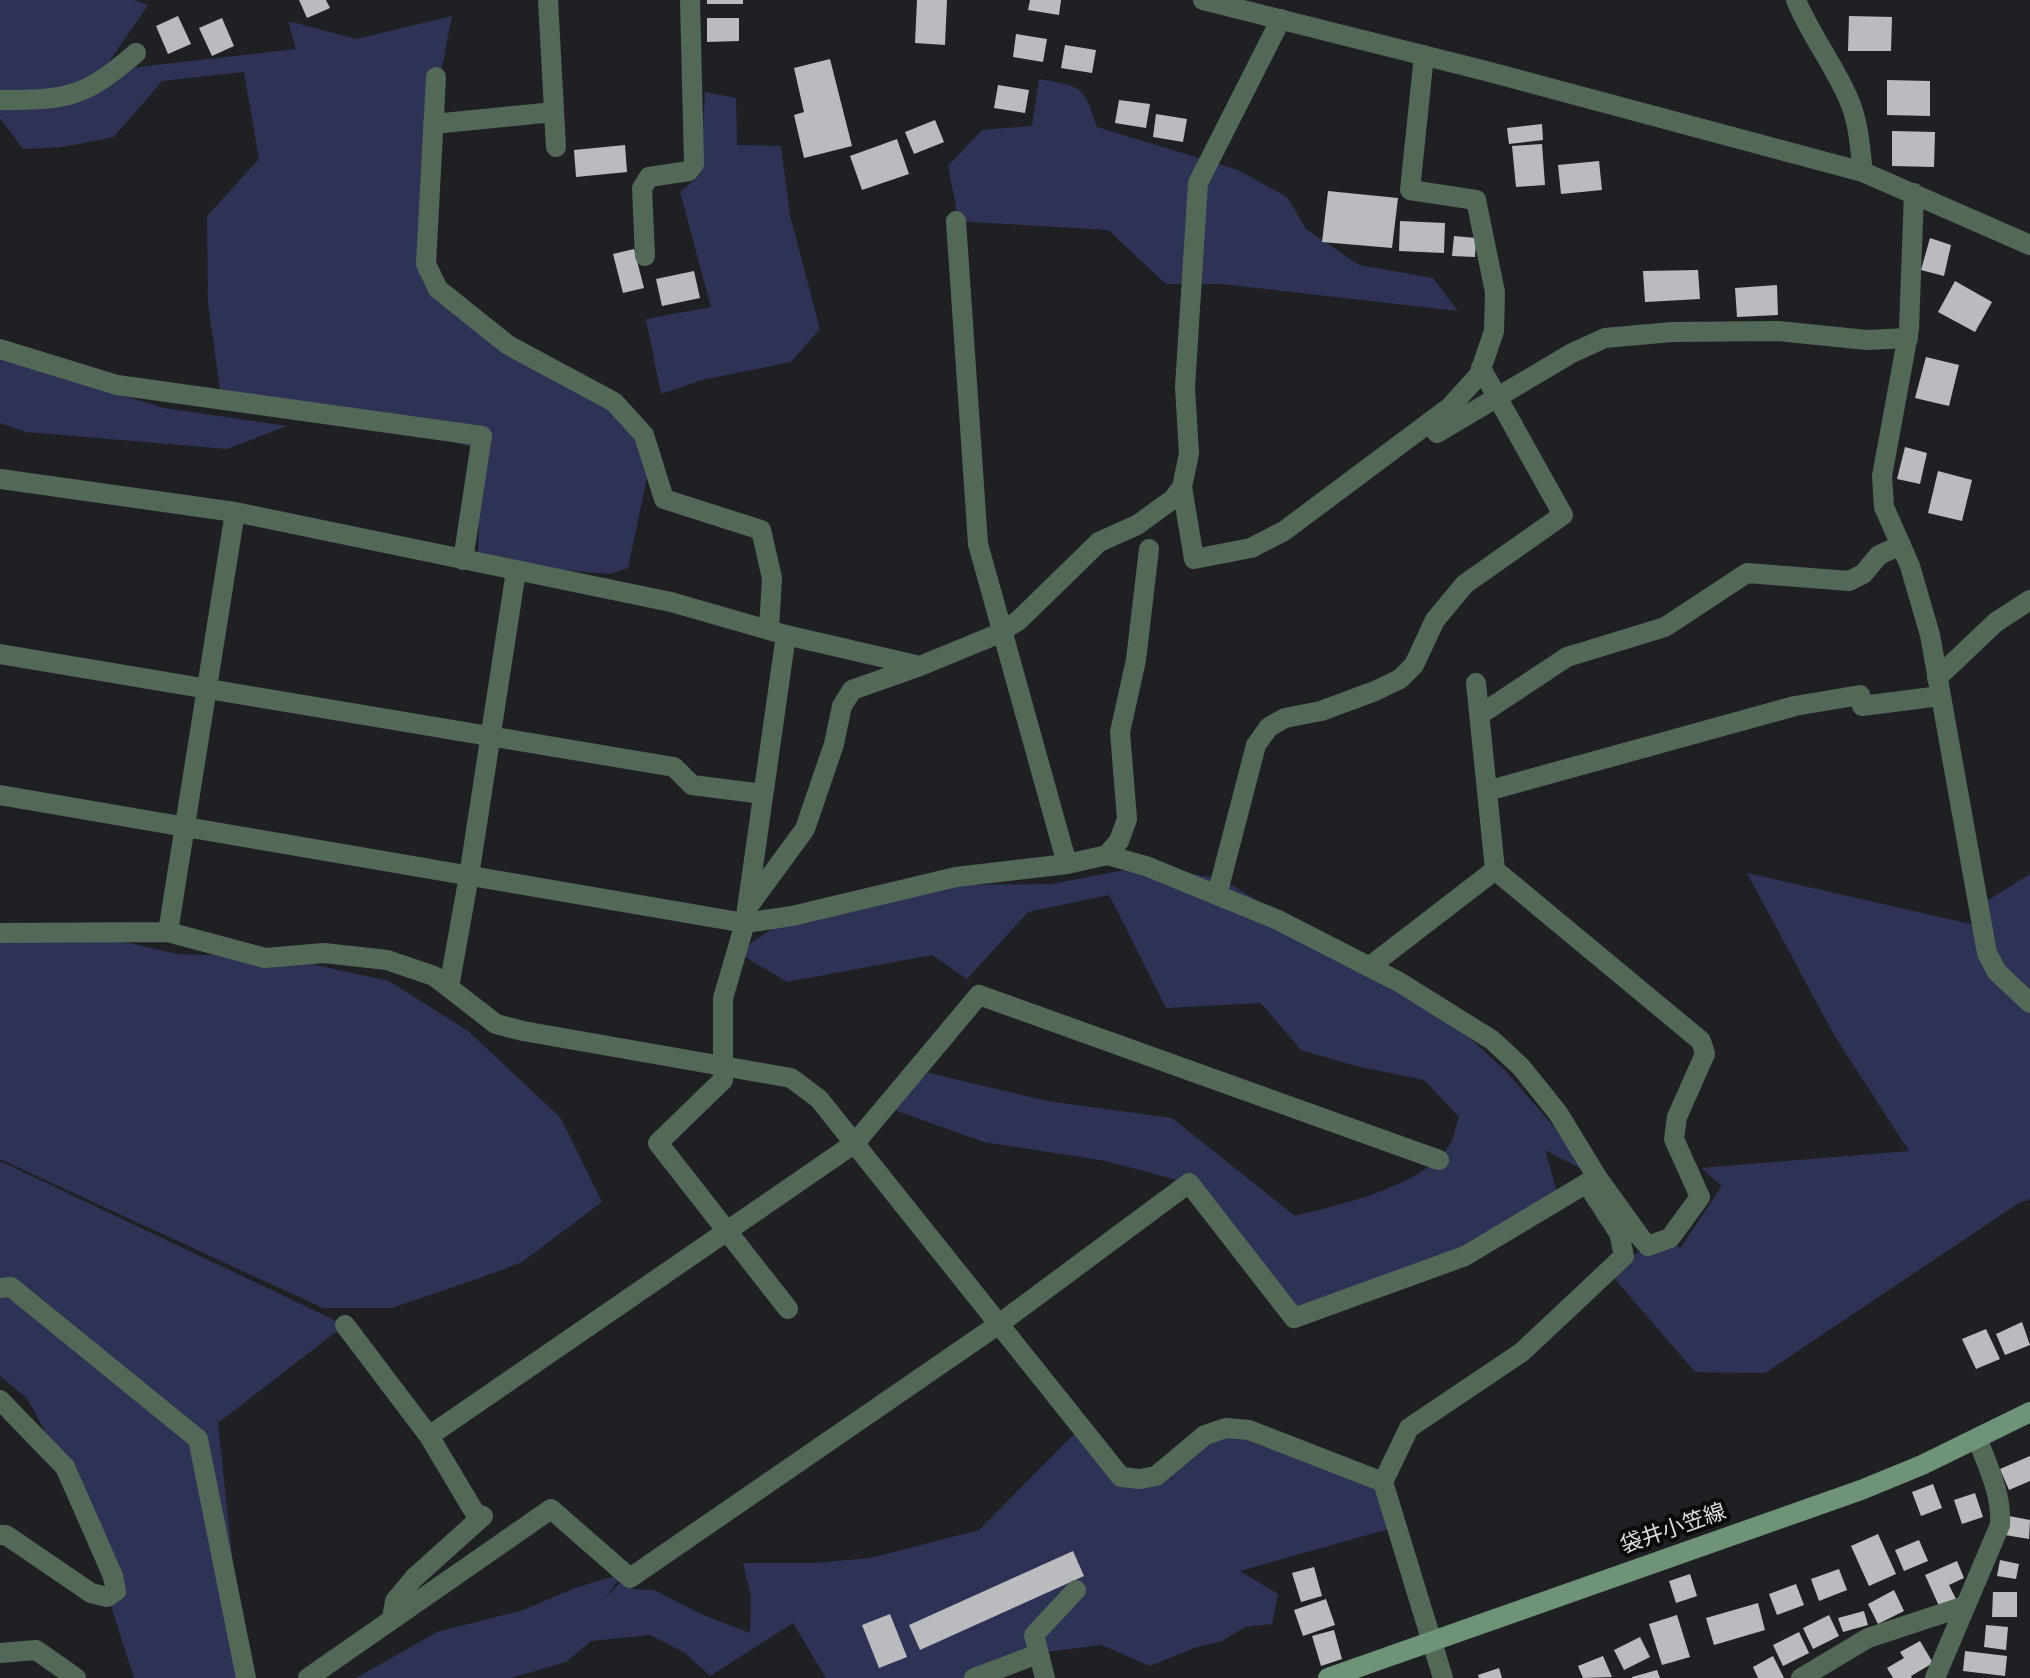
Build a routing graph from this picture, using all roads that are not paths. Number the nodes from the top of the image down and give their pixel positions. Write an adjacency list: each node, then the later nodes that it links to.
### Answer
1 (548, 0): 10 (street)
2 (690, 0): 17 (street)
3 (1203, 0): 5 (street)
4 (1796, 0): 13 (street)
5 (1281, 19): 7 (street); 24 (street)
6 (136, 53): 9 (street)
7 (1424, 55): 13 (street); 20 (street)
8 (436, 77): 11 (street)
9 (0, 100)
10 (554, 112): 11 (street); 12 (street)
11 (433, 124): 32 (street)
12 (556, 147)
13 (1863, 172): 14 (street)
14 (1914, 193): 16 (street); 18 (street)
15 (956, 221): 31 (street)
16 (2030, 245)
17 (645, 256)
18 (1908, 338): 21 (street); 26 (street)
19 (0, 349): 28 (street)
20 (1481, 368): 21 (street); 22 (street)
21 (1498, 397): 22 (street); 48 (street)
22 (1430, 422): 24 (street)
23 (0, 479): 25 (street)
24 (1182, 487): 31 (street)
25 (235, 512): 28 (street); 37 (street)
26 (1901, 545): 36 (street); 38 (street)
27 (1149, 549): 44 (street)
28 (463, 560): 29 (street)
29 (516, 571): 32 (street); 39 (street)
30 (2030, 600): 36 (street)
31 (1003, 630): 34 (street); 45 (street)
32 (778, 632): 34 (street); 41 (street)
33 (0, 654): 37 (street)
34 (920, 666): 49 (street)
35 (1476, 683): 38 (street)
36 (1939, 687): 40 (street); 54 (street)
37 (208, 689): 39 (street); 43 (street)
38 (1481, 714): 40 (street)
39 (490, 737): 41 (street); 47 (street)
40 (1487, 791): 46 (street)
41 (763, 794): 49 (street)
42 (0, 795): 43 (street)
43 (186, 827): 47 (street); 50 (street)
44 (1107, 855): 45 (street); 48 (street)
45 (1067, 864): 49 (street)
46 (1495, 870): 52 (street); 58 (street)
47 (469, 876): 49 (street); 53 (street)
48 (1217, 895): 52 (street)
49 (746, 915): 55 (street)
50 (168, 932): 51 (street); 53 (street)
51 (0, 933)
52 (1369, 967): 58 (street)
53 (449, 987): 55 (street)
54 (2030, 1003)
55 (723, 1067): 56 (street); 59 (street)
56 (855, 1143): 57 (street); 59 (street); 62 (street)
57 (1439, 1160)
58 (1592, 1180): 62 (street); 68 (street)
59 (727, 1231): 61 (street); 66 (street)
60 (0, 1288): 77 (street)
61 (788, 1309)
62 (999, 1324): 68 (street); 72 (street)
63 (345, 1325): 66 (street)
64 (0, 1400): 69 (street)
65 (2030, 1412): 67 (main road, 袋井小笠線)
66 (429, 1436): 72 (street)
67 (1977, 1438): 71 (street); 73 (main road, 袋井小笠線)
68 (1383, 1482): 73 (street)
69 (0, 1535)
70 (1076, 1590): 75 (street)
71 (1965, 1606): 83 (street); 84 (street)
72 (392, 1619): 78 (street)
73 (1433, 1642): 81 (main road, 袋井小笠線); 82 (street)
74 (0, 1653): 76 (street)
75 (1038, 1654): 79 (street); 80 (street)
76 (76, 1678)
77 (246, 1678)
78 (308, 1678)
79 (974, 1678)
80 (1045, 1678)
81 (1328, 1678)
82 (1443, 1678)
83 (1801, 1678)
84 (1935, 1678)

